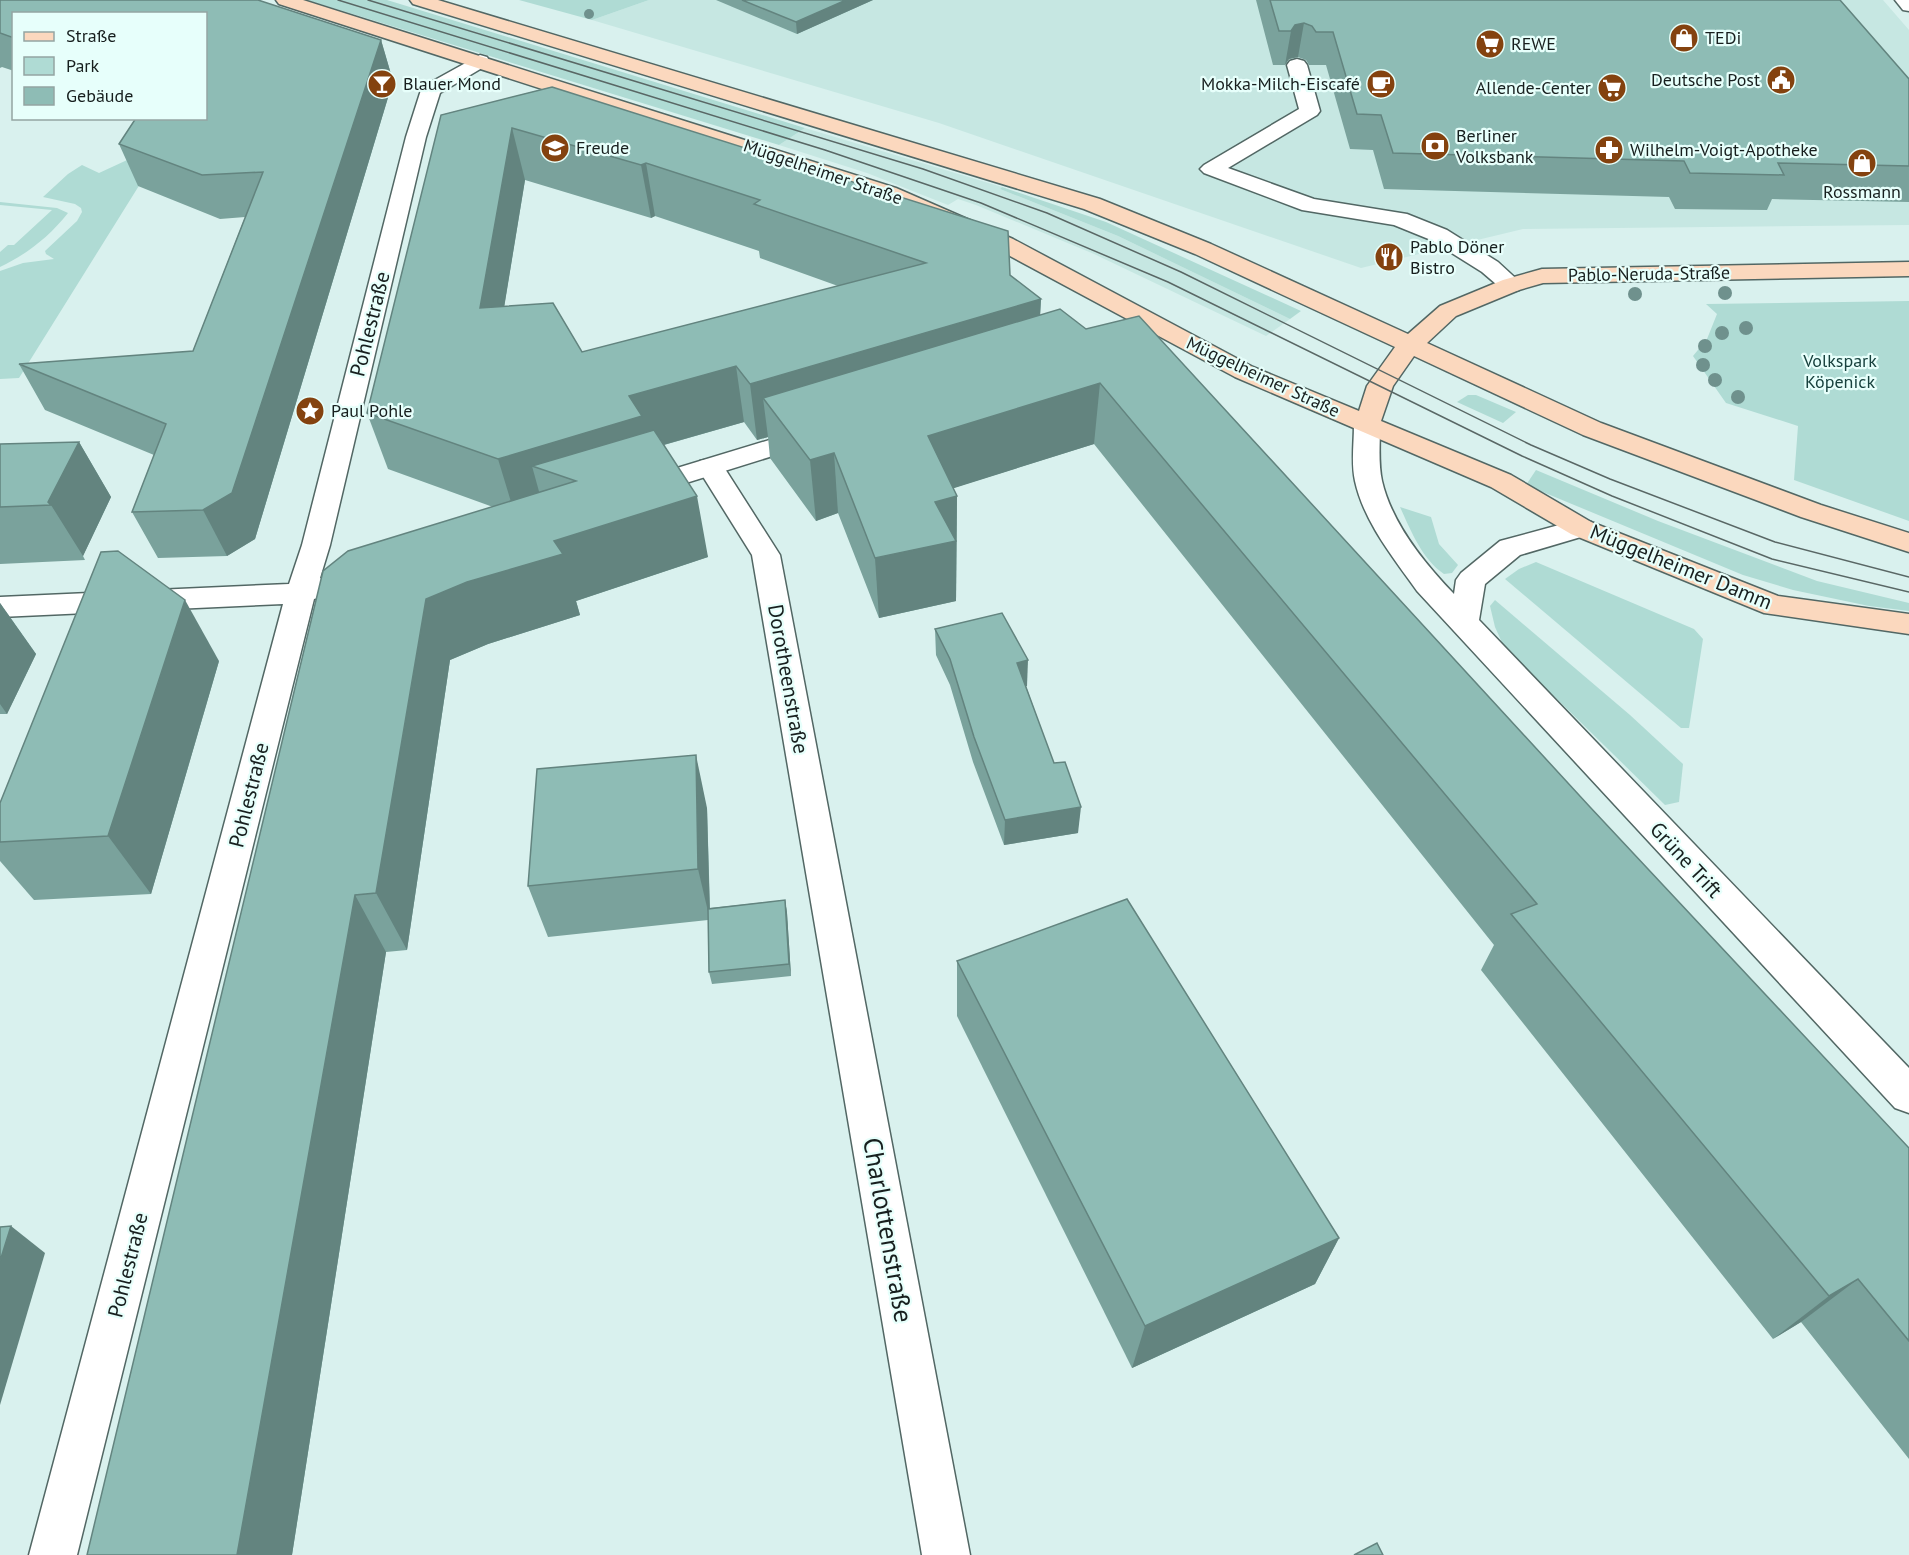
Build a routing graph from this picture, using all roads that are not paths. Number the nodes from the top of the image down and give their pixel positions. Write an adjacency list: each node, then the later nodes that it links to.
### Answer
1 (285, 0): 5 (main road, Müggelheimer Straße)
2 (419, 0): 9 (main road)
3 (1904, 0): 4 (street)
4 (1909, 6)
5 (480, 62): 10 (main road, Müggelheimer Straße); 18 (street, Pohlestraße)
6 (1297, 65): 8 (street)
7 (1909, 269): 8 (main road, Pablo-Neruda-Straße)
8 (1511, 285): 9 (main road, Pablo-Neruda-Straße)
9 (1409, 346): 10 (main road, Pablo-Neruda-Straße); 16 (main road)
10 (1366, 425): 13 (main road, Müggelheimer Straße); 20 (street, Grüne Trift)
11 (831, 429): 12 (street)
12 (710, 467): 14 (street); 22 (street, Dorotheenstraße)
13 (1501, 481): 15 (main road, Müggelheimer Damm)
14 (615, 496)
15 (1581, 528): 20 (street); 21 (main road, Müggelheimer Damm)
16 (1909, 543)
17 (346, 580): 18 (street)
18 (301, 594): 19 (street); 24 (street, Pohlestraße)
19 (0, 607)
20 (1463, 624): 23 (street, Grüne Trift)
21 (1909, 624)
22 (831, 906): 25 (street, Charlottenstraße)
23 (1909, 1095)
24 (53, 1555)
25 (946, 1555)

